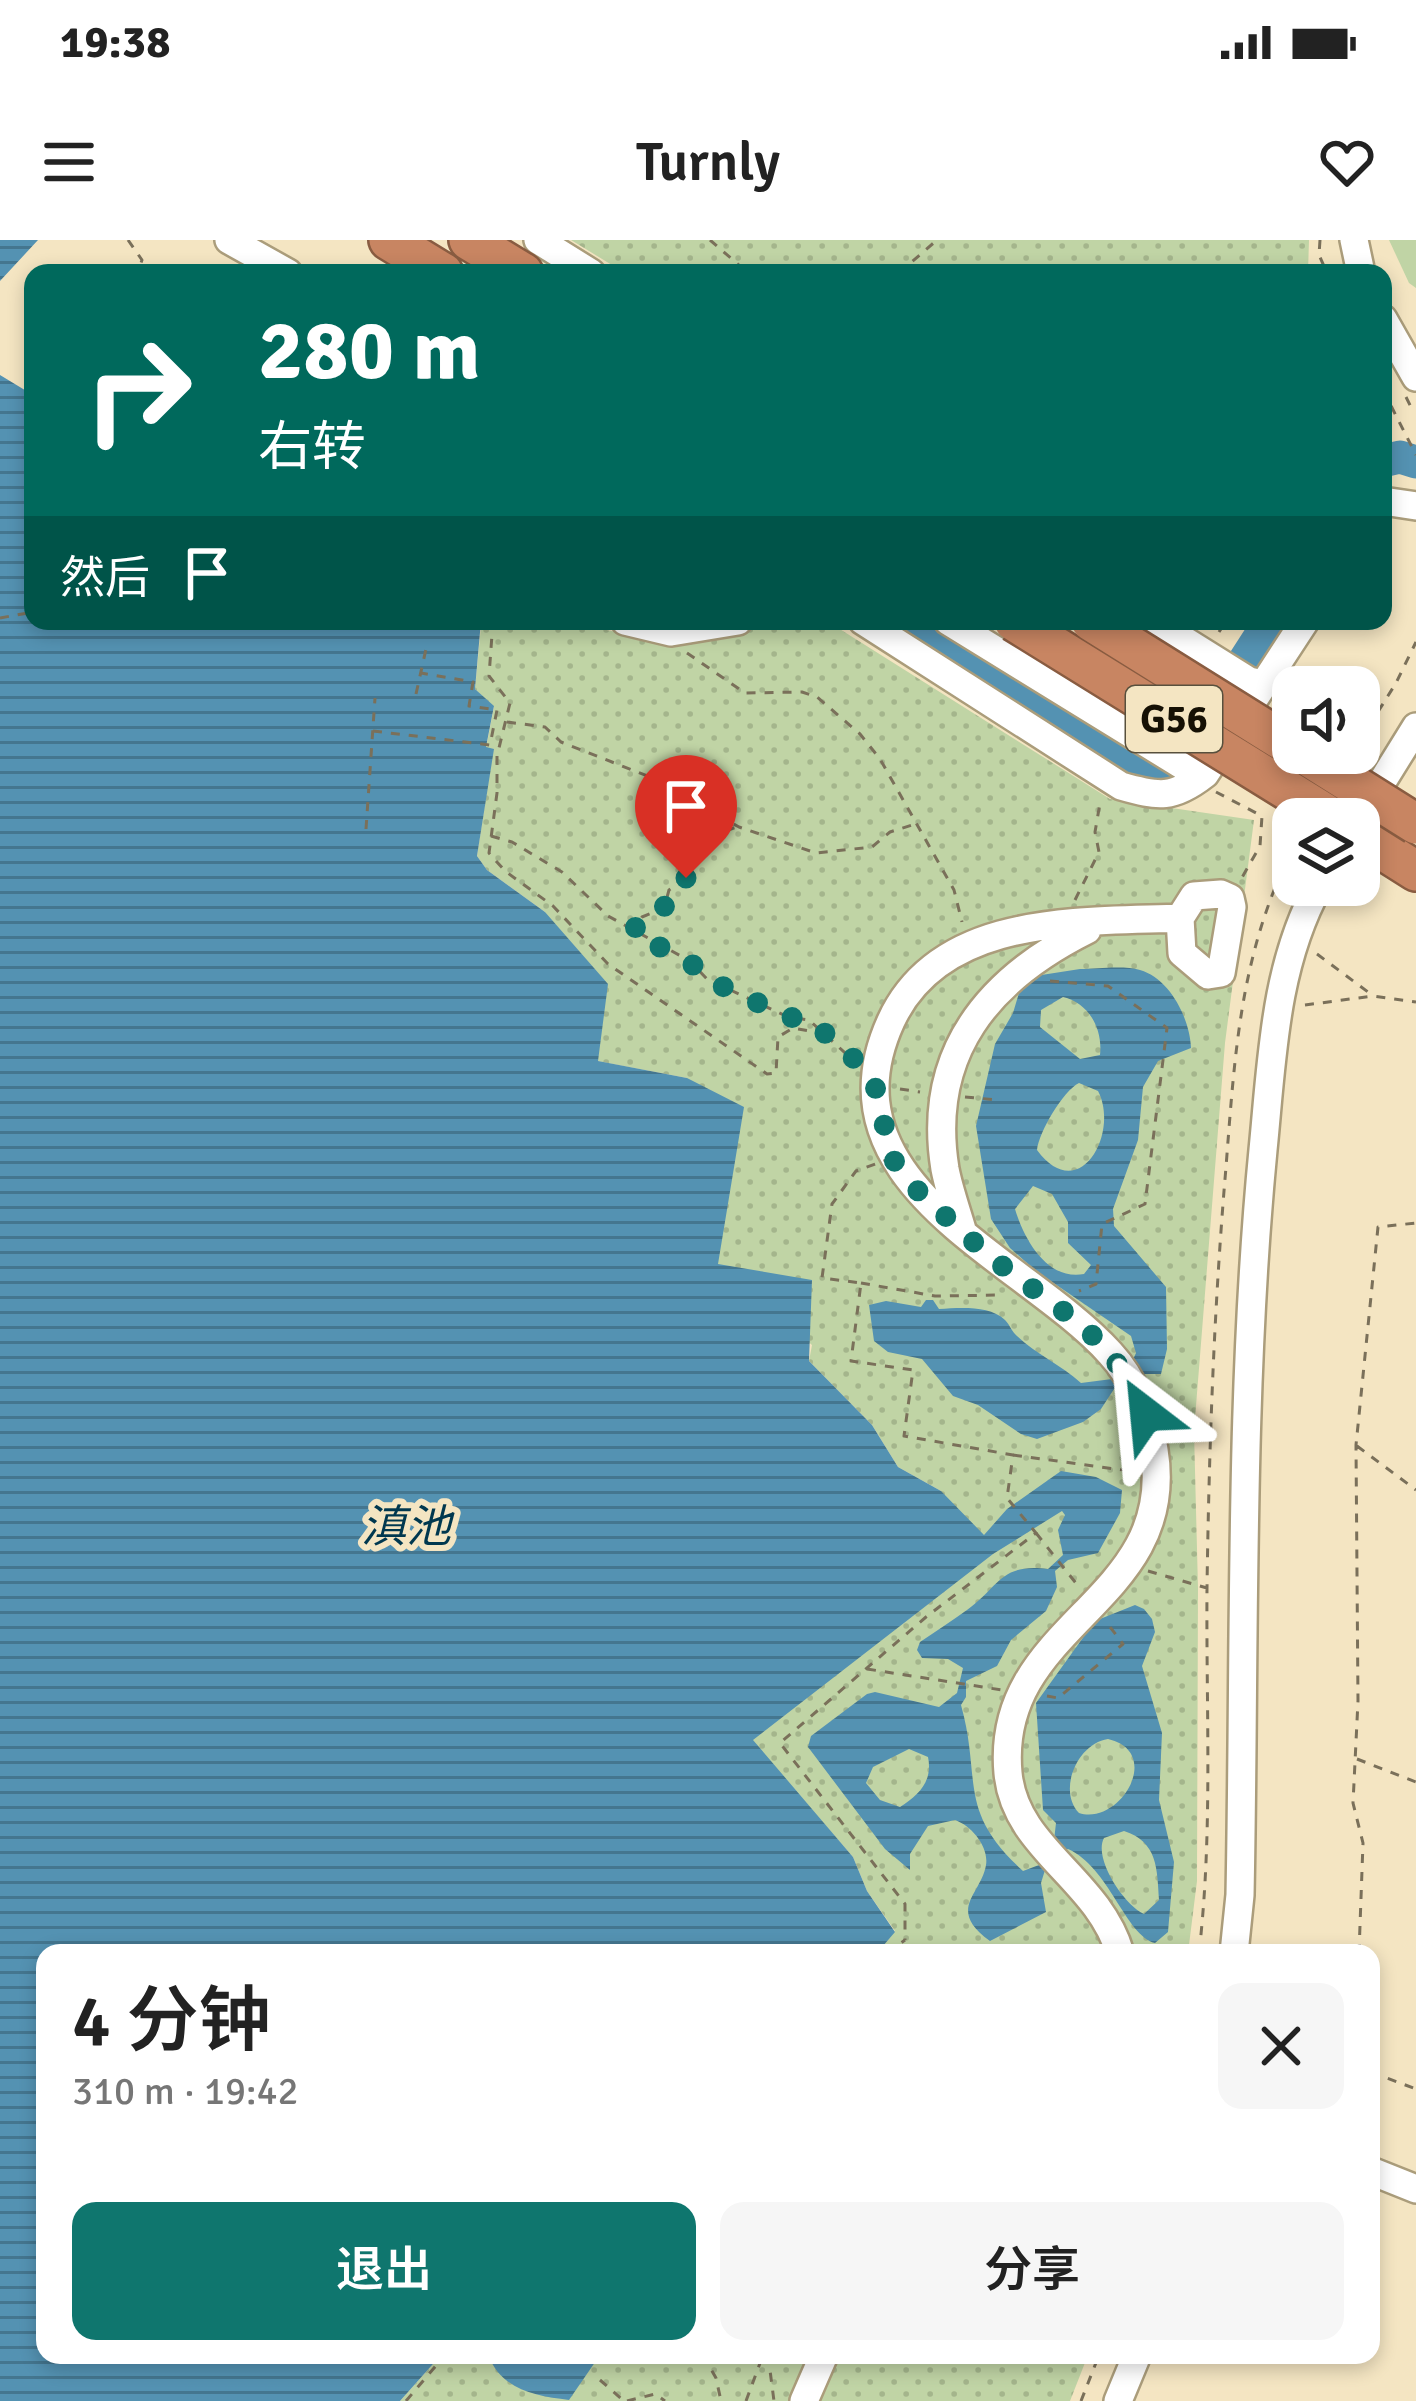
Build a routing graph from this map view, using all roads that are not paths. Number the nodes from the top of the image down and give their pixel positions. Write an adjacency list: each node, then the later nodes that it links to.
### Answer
1 (229, 240): 5 (street)
2 (389, 240): 6 (highway)
3 (469, 240): 7 (highway)
4 (538, 240): 8 (street)
5 (272, 264)
6 (428, 264)
7 (508, 264)
8 (577, 264)
9 (1392, 336): 10 (street)
10 (1416, 377)
11 (876, 630): 21 (street)
12 (963, 630): 21 (street)
13 (1029, 630): 22 (highway, G56, bridge)
14 (1105, 630): 19 (highway, G56, bridge)
15 (1167, 630): 17 (street)
16 (1299, 630): 17 (street)
17 (1256, 682): 21 (street)
18 (1416, 727): 23 (street)
19 (1272, 734)
20 (1336, 774): 24 (highway, bridge)
21 (1192, 778)
22 (1300, 798)
23 (1372, 798)
24 (1416, 824)
25 (1380, 848): 26 (highway)
26 (1416, 871)
27 (1310, 906): 32 (street)
28 (1180, 918): 28 (street); 29 (street)
29 (1104, 921): 30 (street); 30 (street)
30 (963, 1232): 31 (street)
31 (1116, 1944)
32 (1235, 1944)
33 (1380, 2175): 34 (street)
34 (1416, 2189)
35 (820, 2364): 37 (street)
36 (1133, 2364): 38 (street)
37 (804, 2401)
38 (1118, 2401)

